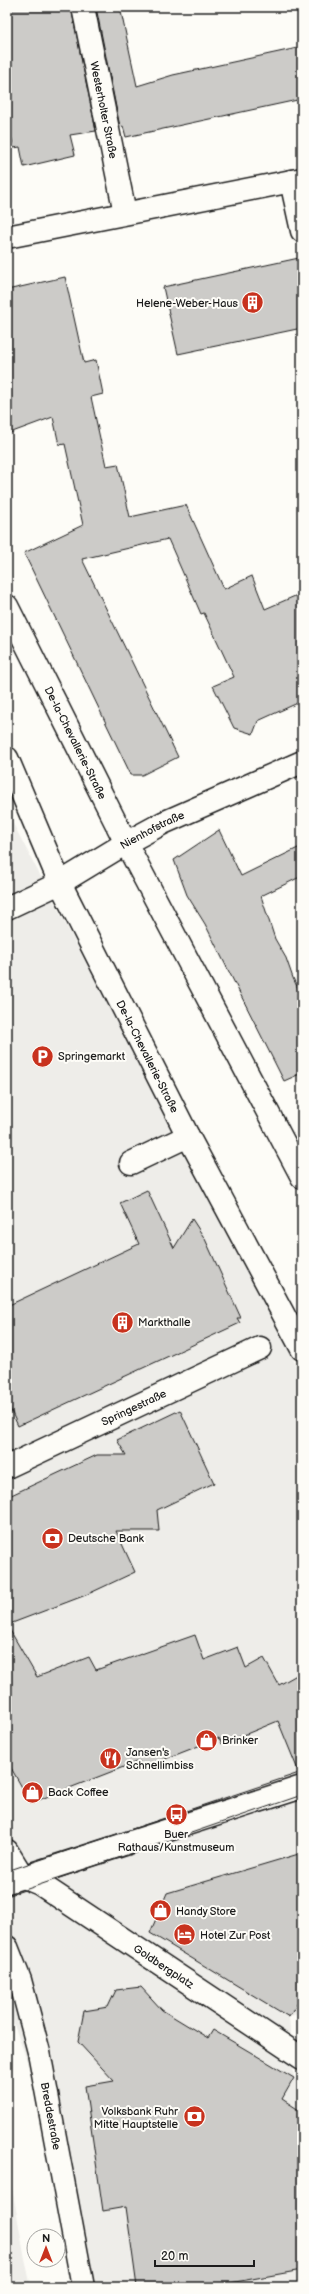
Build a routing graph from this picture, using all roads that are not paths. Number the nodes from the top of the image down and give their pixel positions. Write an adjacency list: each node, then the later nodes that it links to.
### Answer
1 (83, 7): 3 (street, Westerholter Straße)
2 (296, 180): 3 (street); 4 (street)
3 (125, 213): 5 (street)
4 (302, 231)
5 (7, 237)
6 (7, 606): 9 (street, De-la-Chevallerie-Straße)
7 (7, 758): 10 (street, De-la-Chevallerie-Straße)
8 (302, 762): 9 (street, Nienhofstraße)
9 (126, 843): 10 (street, Nienhofstraße); 14 (street, De-la-Chevallerie-Straße)
10 (60, 882): 11 (street, Nienhofstraße); 12 (street, De-la-Chevallerie-Straße)
11 (7, 908)
12 (188, 1136): 13 (street); 16 (street, De-la-Chevallerie-Straße)
13 (131, 1163)
14 (302, 1176)
15 (260, 1348): 17 (street, Springestraße)
16 (302, 1349)
17 (8, 1463)
18 (302, 1787): 20 (street)
19 (7, 1852): 20 (street)
20 (15, 1879): 22 (street, Goldbergplatz)
21 (7, 1947): 23 (street, Breddestraße)
22 (302, 2058)
23 (83, 2287)

